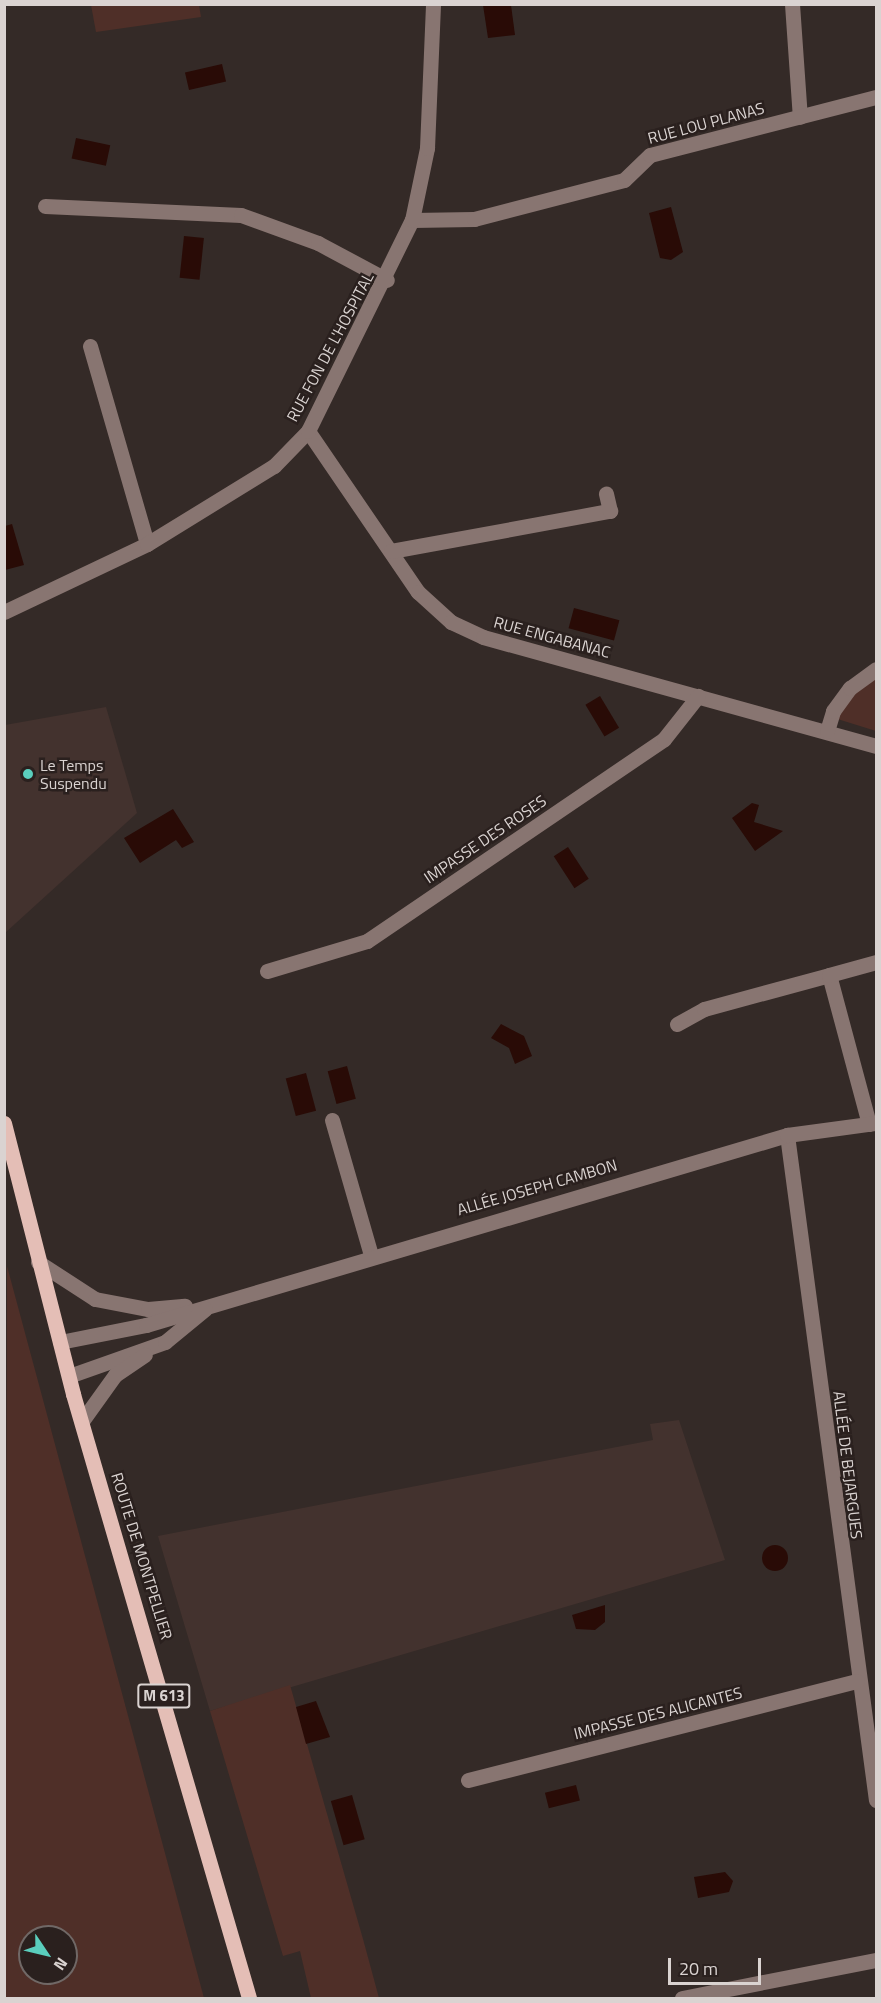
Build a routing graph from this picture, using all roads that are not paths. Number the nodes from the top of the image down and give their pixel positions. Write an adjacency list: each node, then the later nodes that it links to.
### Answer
1 (433, 4): 6 (street, RUE FON DE L'HOSPITAL)
2 (792, 4): 4 (street)
3 (876, 97): 4 (street, RUE LOU PLANAS)
4 (800, 117): 6 (street, RUE LOU PLANAS)
5 (45, 206): 7 (street)
6 (412, 220): 7 (street, RUE FON DE L'HOSPITAL)
7 (387, 280): 9 (street, RUE FON DE L'HOSPITAL)
8 (90, 346): 11 (street)
9 (308, 431): 11 (street, RUE FON DE L'HOSPITAL); 12 (street, RUE ENGABANAC)
10 (606, 493): 12 (street)
11 (147, 544): 13 (street, RUE FON DE L'HOSPITAL)
12 (391, 551): 15 (street, RUE ENGABANAC)
13 (4, 612)
14 (876, 669): 16 (street)
15 (698, 696): 16 (street, RUE ENGABANAC); 19 (street, IMPASSE DES ROSES)
16 (827, 731): 17 (street, RUE ENGABANAC)
17 (876, 746)
18 (876, 962): 20 (street)
19 (267, 971)
20 (829, 975): 21 (street); 23 (street)
21 (677, 1024)
22 (332, 1120): 26 (street)
23 (872, 1123): 25 (street, ALLÉE JOSEPH CAMBON)
24 (4, 1124): 27 (main road, ROUTE DE MONTPELLIER / M 613)
25 (787, 1135): 26 (street, ALLÉE JOSEPH CAMBON); 33 (street, ALLÉE DE BEJARGUES)
26 (371, 1255): 28 (street, ALLÉE JOSEPH CAMBON)
27 (38, 1262): 28 (street, ALLÉE JOSEPH CAMBON); 29 (main road, ROUTE DE MONTPELLIER / M 613)
28 (212, 1303): 29 (street, ALLÉE JOSEPH CAMBON); 30 (street, ALLÉE JOSEPH CAMBON)
29 (60, 1342): 31 (main road, ROUTE DE MONTPELLIER / M 613)
30 (165, 1342): 31 (street, ALLÉE JOSEPH CAMBON); 32 (street, ALLÉE JOSEPH CAMBON)
31 (69, 1377): 32 (main road, ROUTE DE MONTPELLIER / M 613)
32 (82, 1421): 37 (main road, ROUTE DE MONTPELLIER / M 613)
33 (857, 1681): 34 (street, IMPASSE DES ALICANTES); 35 (street, ALLÉE DE BEJARGUES)
34 (468, 1780)
35 (876, 1800)
36 (876, 1959): 38 (street)
37 (249, 1998)
38 (682, 1998)

